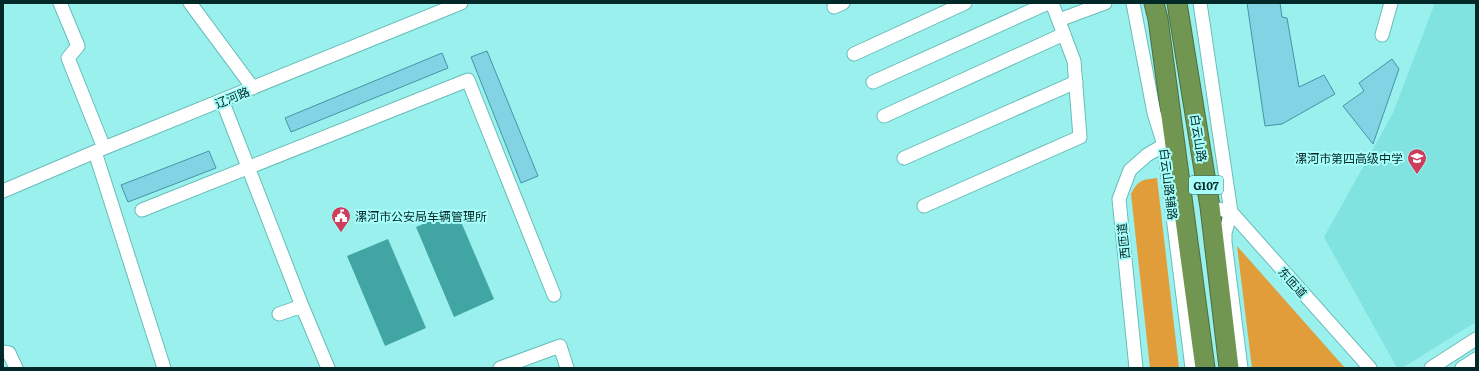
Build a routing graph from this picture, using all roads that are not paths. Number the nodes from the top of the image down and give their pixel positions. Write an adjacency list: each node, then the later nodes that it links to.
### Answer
1 (60, 3): 23 (street)
2 (190, 3): 19 (street)
3 (461, 3): 19 (street, 辽河路)
4 (965, 3): 16 (street)
5 (1048, 3): 17 (street)
6 (1052, 3): 13 (street)
7 (1105, 3): 13 (street)
8 (1133, 3): 22 (street, 白云山路辅路)
9 (1154, 3): 22 (highway, 白云山路 / G107)
10 (1177, 3): 28 (highway, 白云山路 / G107)
11 (1200, 3): 30 (street)
12 (1391, 3): 15 (street)
13 (1059, 20): 14 (street)
14 (1064, 34): 18 (street); 21 (street)
15 (1382, 35)
16 (854, 54)
17 (872, 82)
18 (1076, 82): 24 (street); 27 (street)
19 (253, 88): 20 (street, 辽河路)
20 (222, 100): 23 (street, 辽河路); 25 (street)
21 (884, 116)
22 (1170, 144): 42 (street, 西匝道); 43 (street, 白云山路辅路); 44 (highway, 白云山路 / G107)
23 (100, 150): 26 (street, 辽河路); 38 (street)
24 (904, 158)
25 (249, 168): 29 (street); 31 (street); 32 (street)
26 (3, 191)
27 (924, 206)
28 (1210, 207): 30 (street); 45 (highway, 白云山路 / G107)
29 (142, 210)
30 (1231, 212): 46 (street); 47 (street, 东匝道)
31 (554, 295)
32 (302, 306): 33 (street); 39 (street)
33 (279, 314)
34 (1476, 340): 48 (street)
35 (3, 352): 37 (street)
36 (1476, 359): 49 (street)
37 (16, 368)
38 (164, 368)
39 (328, 368)
40 (500, 368): 41 (street)
41 (567, 368)
42 (1136, 368)
43 (1192, 368)
44 (1204, 368)
45 (1229, 368)
46 (1241, 368)
47 (1370, 368)
48 (1431, 368)
49 (1462, 368)

